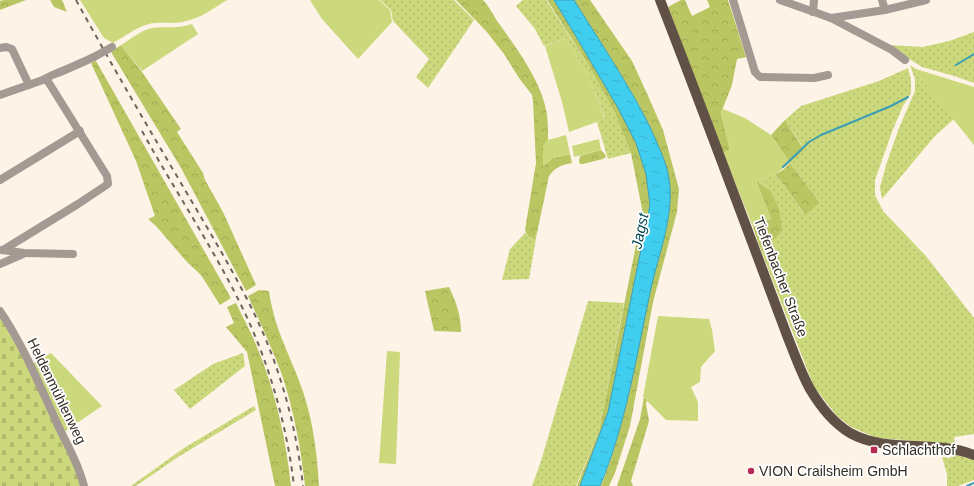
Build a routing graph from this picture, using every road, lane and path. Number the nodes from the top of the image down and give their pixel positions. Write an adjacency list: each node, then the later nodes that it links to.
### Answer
1 (660, 0): 24 (main road, Tiefenbacher Straße)
2 (733, 0): 13 (street)
3 (780, 0): 8 (street)
4 (814, 0): 8 (street)
5 (882, 0): 7 (street)
6 (926, 0): 7 (street)
7 (885, 10): 9 (street)
8 (813, 12): 9 (street)
9 (831, 18): 12 (street)
10 (112, 47): 14 (street, bridge)
11 (0, 48): 15 (street)
12 (905, 60)
13 (828, 75)
14 (46, 80): 15 (street); 17 (street)
15 (29, 85): 16 (street)
16 (0, 95)
17 (80, 131): 18 (street); 19 (street)
18 (0, 180)
19 (1, 250): 20 (street)
20 (24, 253): 21 (street); 22 (street)
21 (73, 254)
22 (0, 264)
23 (0, 312): 25 (street, Heldenmühlenweg)
24 (974, 455)
25 (84, 486)

